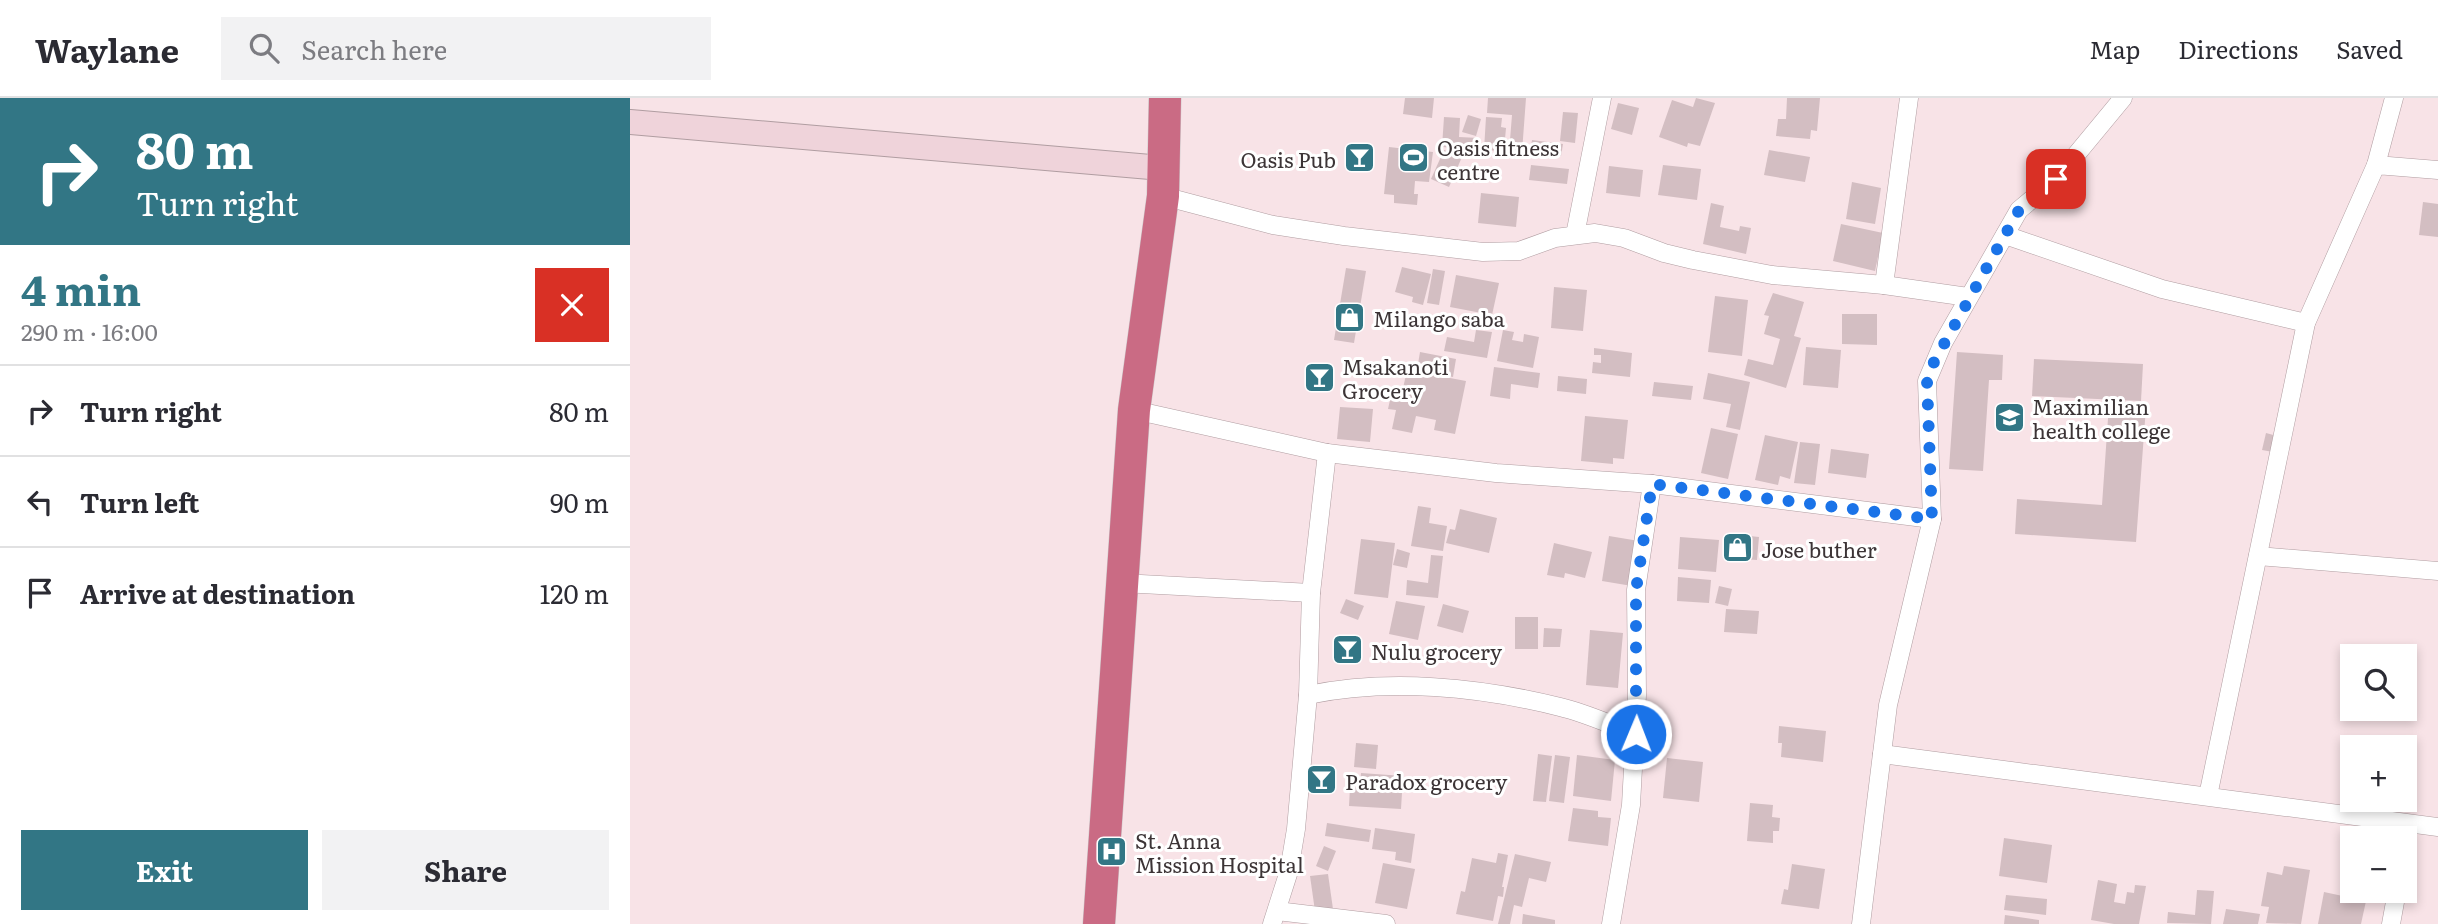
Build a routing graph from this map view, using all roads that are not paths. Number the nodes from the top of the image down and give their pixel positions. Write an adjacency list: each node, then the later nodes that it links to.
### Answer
1 (1165, 98): 9 (highway)
2 (1602, 98): 10 (street)
3 (1909, 98): 12 (street)
4 (2123, 98): 11 (street)
5 (2394, 98): 7 (street)
6 (630, 122): 9 (street)
7 (2375, 165): 8 (street); 14 (street)
8 (2438, 170)
9 (1163, 182): 10 (street); 15 (highway)
10 (1575, 234): 12 (street)
11 (2005, 235): 13 (street); 14 (street)
12 (1884, 285): 13 (street)
13 (1968, 297): 18 (street)
14 (2306, 323): 19 (street)
15 (1134, 411): 16 (street); 21 (highway)
16 (1327, 453): 17 (street); 22 (street)
17 (1652, 484): 18 (street); 24 (street)
18 (1932, 519): 25 (street)
19 (2258, 556): 20 (street); 26 (street)
20 (2438, 571)
21 (1122, 583): 22 (street); 31 (highway)
22 (1311, 593): 23 (street)
23 (1308, 695): 24 (street); 30 (street)
24 (1636, 734): 33 (street)
25 (1882, 754): 26 (street); 34 (street)
26 (2208, 796): 27 (street)
27 (2408, 824): 28 (street)
28 (2438, 827)
29 (2395, 903): 35 (street)
30 (1275, 918): 32 (street)
31 (1099, 924)
32 (1386, 924)
33 (1611, 924)
34 (1861, 924)
35 (2391, 924)

